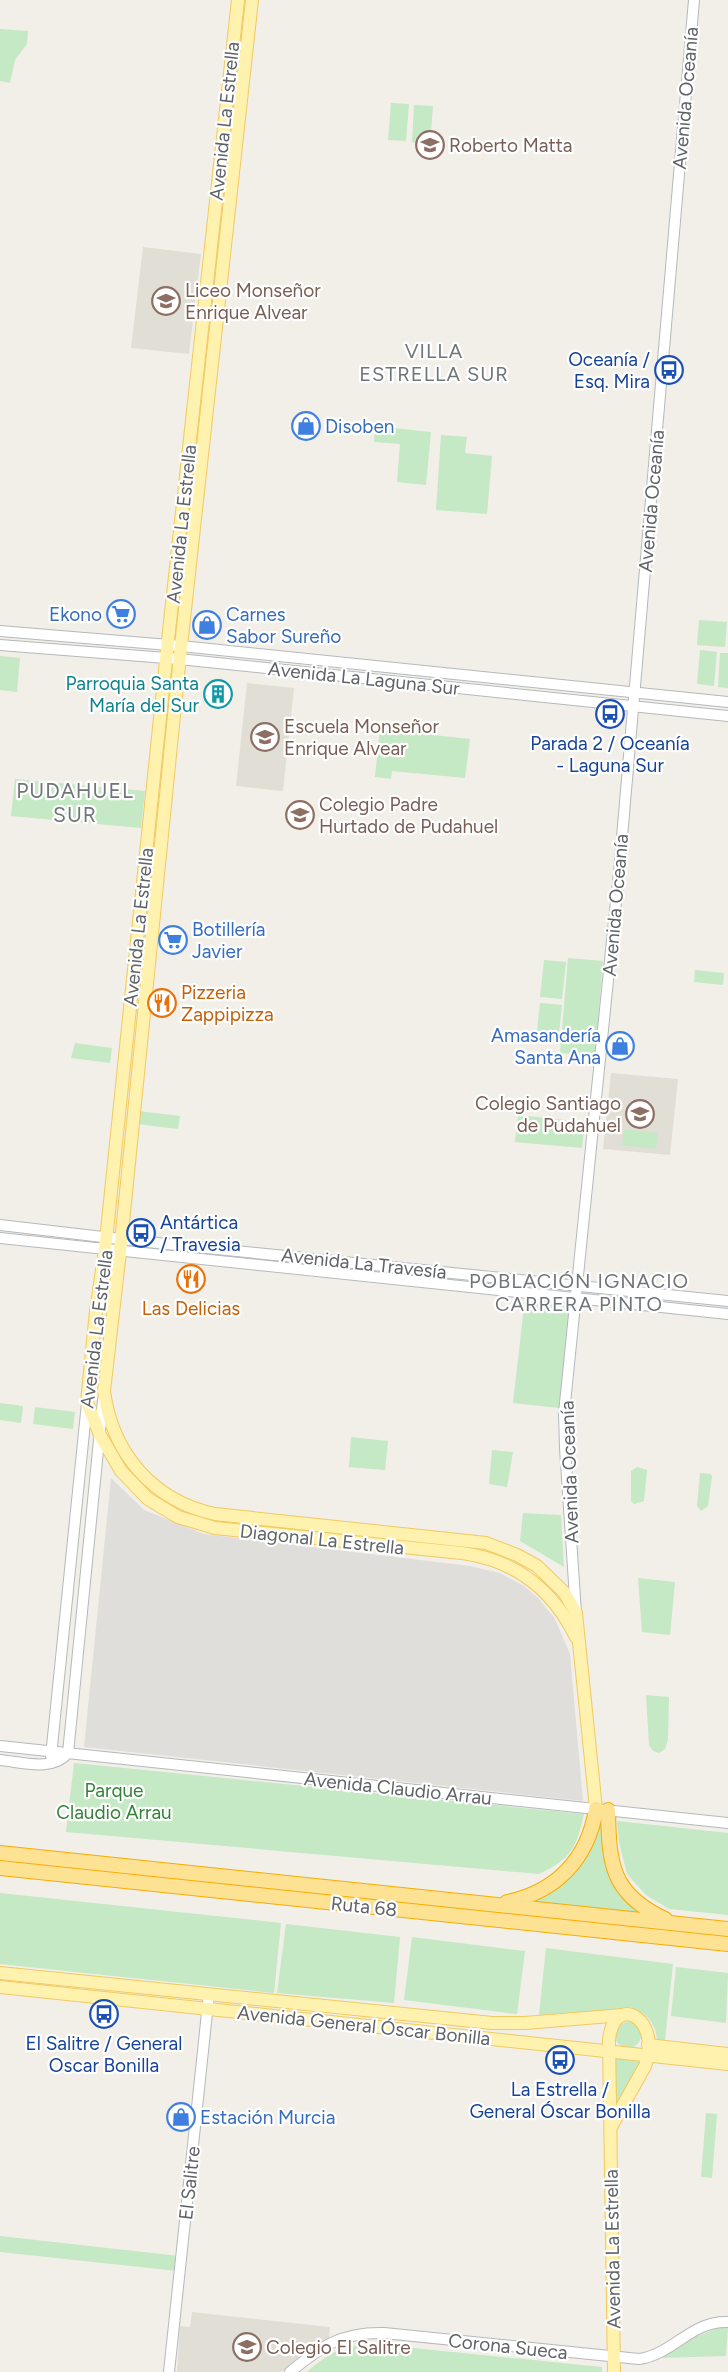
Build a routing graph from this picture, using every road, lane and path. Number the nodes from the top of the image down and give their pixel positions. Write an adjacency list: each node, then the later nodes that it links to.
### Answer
1 (238, 0): 7 (main road, Avenida La Estrella)
2 (252, 0): 6 (main road, Avenida La Estrella)
3 (694, 0): 9 (street, Avenida Oceanía)
4 (0, 631): 7 (street, Avenida La Laguna Sur)
5 (0, 644): 7 (street, Avenida La Laguna Sur)
6 (181, 646): 7 (street, Avenida La Laguna Sur); 8 (main road, Avenida La Estrella); 9 (street, Avenida La Laguna Sur)
7 (166, 652): 8 (street, Avenida La Laguna Sur); 15 (main road, Avenida La Estrella)
8 (180, 659): 11 (street, Avenida La Laguna Sur); 16 (main road, Avenida La Estrella)
9 (634, 693): 10 (street, Avenida La Laguna Sur); 11 (street, Avenida Oceanía)
10 (728, 702)
11 (633, 706): 12 (street, Avenida La Laguna Sur); 17 (street, Avenida Oceanía)
12 (728, 716)
13 (0, 1225): 15 (street, Avenida La Travesía)
14 (0, 1238): 15 (street, Avenida La Travesía)
15 (106, 1244): 16 (street, Avenida La Travesía); 22 (main road, Avenida La Estrella)
16 (121, 1246): 17 (street, Avenida La Travesía); 18 (street, Avenida La Travesía); 21 (main road, Avenida La Estrella)
17 (577, 1286): 18 (street, Avenida Oceanía); 19 (street, Avenida La Travesía)
18 (576, 1298): 20 (street, Avenida La Travesía); 28 (street, Avenida Oceanía)
19 (728, 1301)
20 (728, 1314)
21 (104, 1391): 23 (street, Avenida La Estrella); 24 (main road, Diagonal La Estrella)
22 (87, 1402): 23 (main road); 25 (main road, Diagonal La Estrella); 31 (street, Avenida La Estrella)
23 (102, 1413): 24 (main road); 25 (street, Avenida La Estrella)
24 (112, 1426): 26 (main road, Diagonal La Estrella)
25 (100, 1434): 27 (main road, Diagonal La Estrella); 32 (street, Avenida La Estrella)
26 (398, 1533): 27 (main road); 28 (main road, Diagonal La Estrella)
27 (398, 1546): 29 (main road, Diagonal La Estrella)
28 (576, 1613): 29 (main road, Avenida Oceanía)
29 (579, 1644): 35 (main road, Avenida Oceanía)
30 (0, 1746): 31 (street, Avenida Claudio Arrau)
31 (51, 1752): 32 (street, Avenida Claudio Arrau); 34 (street, Avenida La Estrella)
32 (68, 1753): 34 (street); 35 (street, Avenida Claudio Arrau)
33 (0, 1760): 34 (street)
34 (51, 1764)
35 (602, 1809): 36 (street, Avenida Claudio Arrau); 39 (highway); 40 (highway)
36 (728, 1823)
37 (0, 1853): 39 (highway, Ruta 68)
38 (0, 1868): 42 (highway, Ruta 68)
39 (493, 1905): 40 (highway, Ruta 68)
40 (674, 1923): 41 (highway, Ruta 68)
41 (728, 1929)
42 (728, 1944)
43 (0, 1972): 45 (main road, Avenida General Óscar Bonilla)
44 (0, 1987): 46 (main road, Avenida General Óscar Bonilla)
45 (209, 1994): 46 (street, El Salitre); 47 (main road, Avenida General Óscar Bonilla)
46 (207, 2009): 49 (main road, Avenida General Óscar Bonilla); 55 (street, El Salitre)
47 (624, 2015): 48 (main road); 49 (main road, Avenida La Estrella)
48 (648, 2050): 49 (main road, Avenida General Óscar Bonilla); 50 (main road, Avenida General Óscar Bonilla); 51 (main road, Avenida General Óscar Bonilla); 52 (main road, Avenida La Estrella)
49 (609, 2051): 52 (main road, Avenida La Estrella)
50 (728, 2054)
51 (728, 2064)
52 (611, 2127): 54 (main road, Avenida La Estrella)
53 (728, 2322): 54 (street, Corona Sueca)
54 (614, 2358): 56 (street, Corona Sueca); 57 (main road, Avenida La Estrella)
55 (169, 2372)
56 (290, 2372)
57 (614, 2372)

